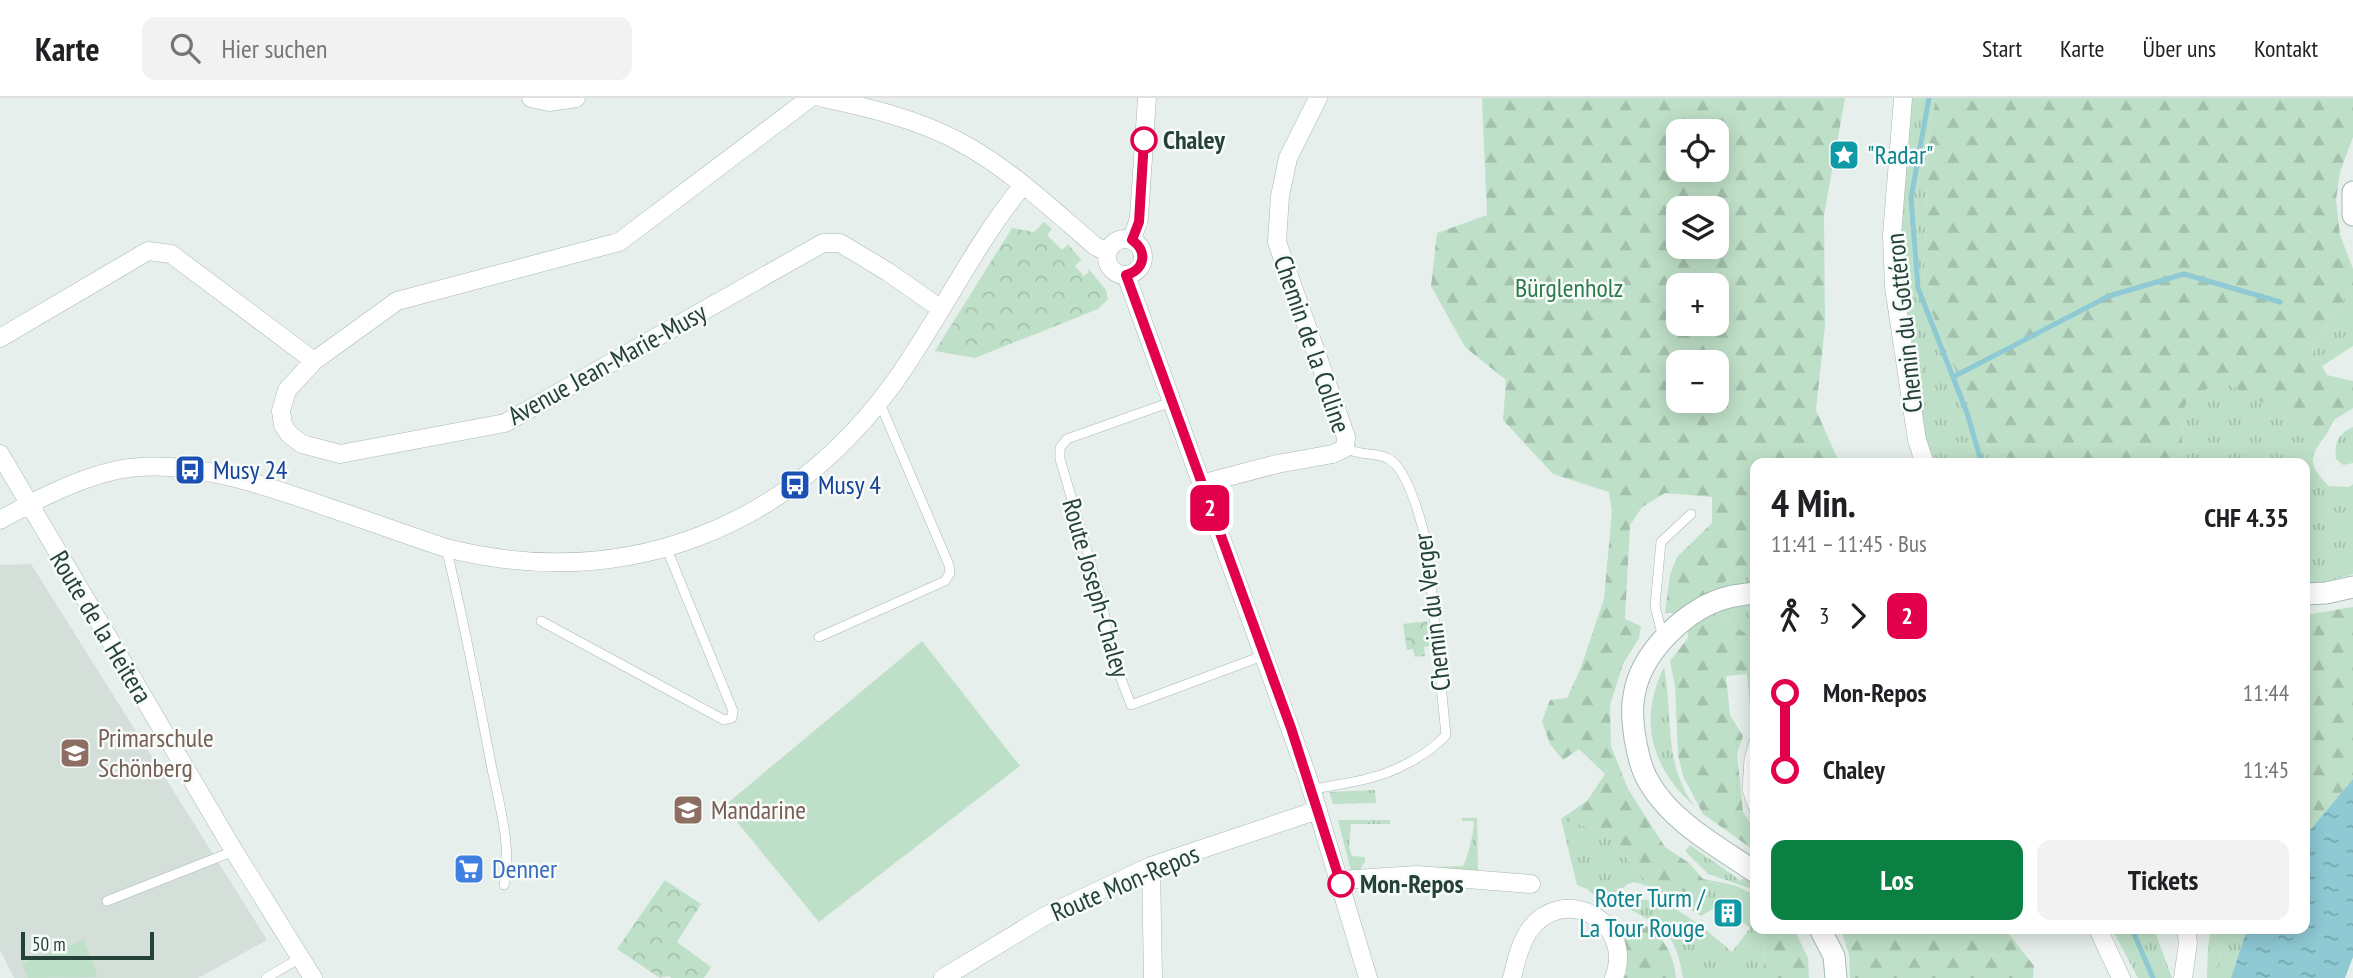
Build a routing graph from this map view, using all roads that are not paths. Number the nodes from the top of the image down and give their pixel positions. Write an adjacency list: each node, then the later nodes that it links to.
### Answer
1 (531, 98): 2 (street)
2 (576, 98)
3 (810, 98): 17 (street, Avenue Jean-Marie-Musy)
4 (823, 98): 8 (street)
5 (1147, 98): 12 (street)
6 (1318, 98): 20 (street, Chemin de la Colline)
7 (1903, 98): 22 (street, Chemin du Gottéron)
8 (875, 103): 9 (street)
9 (1023, 185): 13 (street); 15 (street)
10 (2353, 192): 11 (main road)
11 (2353, 215)
12 (1132, 240): 13 (street); 14 (street)
13 (1107, 252): 14 (street)
14 (1126, 275): 19 (street)
15 (941, 309): 17 (street, Avenue Jean-Marie-Musy); 18 (street)
16 (0, 338): 17 (street)
17 (314, 361)
18 (879, 401): 27 (street); 34 (lane)
19 (1171, 402): 23 (street); 35 (lane, Route Joseph-Chaley)
20 (1345, 448): 23 (street, Chemin de la Colline); 37 (lane, Chemin du Verger)
21 (0, 454): 24 (street, Route de la Heitera)
22 (1923, 458)
23 (1201, 484): 35 (street)
24 (29, 504): 26 (street); 28 (street); 40 (street, Route de la Heitera)
25 (1691, 514): 33 (lane)
26 (0, 520)
27 (666, 547): 28 (street); 32 (lane)
28 (446, 548): 45 (lane)
29 (2353, 587): 31 (main road)
30 (1750, 594): 33 (main road)
31 (2310, 594)
32 (541, 621)
33 (1671, 631): 42 (main road)
34 (819, 637)
35 (1265, 655): 37 (street)
36 (1750, 755): 38 (lane)
37 (1312, 790): 39 (street)
38 (1750, 799)
39 (1318, 810): 41 (street, Route Mon-Repos); 43 (street)
40 (234, 851): 46 (lane); 50 (street, Route de la Heitera)
41 (1151, 866): 53 (street, Route Mon-Repos); 54 (street)
42 (1750, 869)
43 (1340, 880): 44 (street); 55 (street)
44 (1531, 884)
45 (504, 885)
46 (107, 901)
47 (1824, 934): 58 (main road)
48 (2100, 934): 59 (street)
49 (2187, 934): 60 (street)
50 (300, 958): 51 (lane); 52 (street, Route de la Heitera)
51 (266, 978)
52 (313, 978)
53 (943, 978)
54 (1153, 978)
55 (1368, 978)
56 (1512, 978): 57 (street)
57 (1614, 978)
58 (1836, 978)
59 (2122, 978)
60 (2183, 978)

